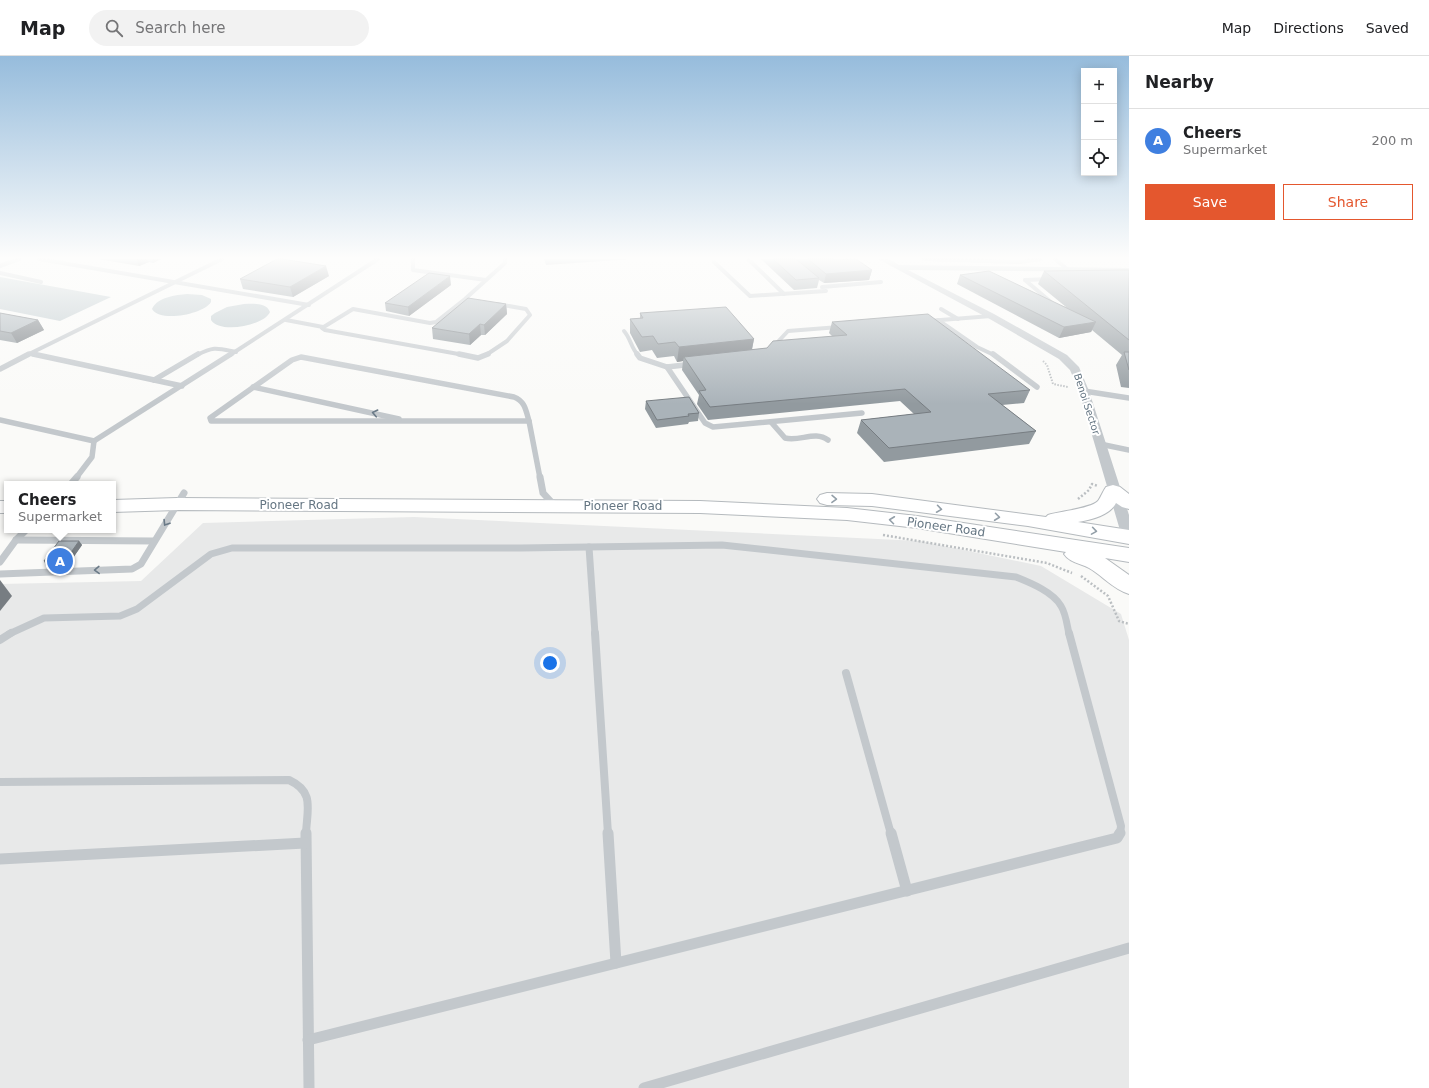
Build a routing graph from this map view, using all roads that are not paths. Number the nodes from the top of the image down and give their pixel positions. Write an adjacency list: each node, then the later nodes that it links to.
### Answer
1 (125, 307): 17 (lane)
2 (306, 307): 9 (lane)
3 (454, 307): 12 (lane)
4 (514, 307): 12 (lane)
5 (974, 307): 7 (street, Benoi Sector)
6 (942, 309): 8 (lane)
7 (991, 316): 8 (lane); 25 (street, Benoi Sector)
8 (958, 319): 10 (lane)
9 (286, 320): 12 (lane); 16 (lane)
10 (938, 320): 11 (lane); 24 (lane)
11 (922, 321)
12 (322, 327)
13 (843, 327): 15 (lane)
14 (624, 331): 19 (lane)
15 (768, 351)
16 (236, 352): 21 (lane); 22 (lane)
17 (31, 354): 20 (lane); 21 (lane)
18 (697, 363): 19 (lane)
19 (667, 367): 31 (lane)
20 (0, 369)
21 (154, 380): 22 (lane)
22 (182, 386): 33 (lane)
23 (253, 387): 29 (lane); 30 (lane, one-way to 23); 30 (lane)
24 (1037, 387)
25 (1084, 391): 26 (lane); 34 (street, Benoi Sector)
26 (1129, 398)
27 (862, 413): 31 (lane)
28 (0, 420): 33 (lane)
29 (529, 421): 30 (lane); 40 (lane)
30 (413, 422)
31 (771, 422): 32 (lane)
32 (828, 440)
33 (94, 441): 36 (lane)
34 (1100, 444): 35 (lane); 37 (street, Benoi Sector)
35 (1129, 450)
36 (73, 481)
37 (1114, 491): 41 (main road); 43 (main road); 45 (street, Benoi Sector)
38 (116, 492): 39 (main road, Pioneer Road)
39 (181, 499): 40 (main road, Pioneer Road); 42 (main road, Pioneer Road); 48 (lane, one-way to 48)
40 (549, 499): 43 (main road, Pioneer Road, one-way to 43); 46 (main road, Pioneer Road, one-way to 40)
41 (1129, 503)
42 (116, 506)
43 (1028, 520): 45 (main road, Pioneer Road, one-way to 45)
44 (23, 533): 47 (lane)
45 (1129, 537)
46 (1014, 538): 50 (main road, Pioneer Road); 53 (main road)
47 (16, 540): 48 (lane); 51 (lane)
48 (154, 541): 52 (lane, one-way to 52)
49 (589, 547): 54 (lane); 59 (lane); 61 (lane)
50 (1129, 555)
51 (0, 562)
52 (0, 574)
53 (1129, 586)
54 (0, 640)
55 (846, 673): 59 (lane)
56 (0, 782): 57 (lane)
57 (305, 843): 58 (lane); 62 (lane)
58 (0, 859)
59 (907, 891): 61 (lane)
60 (1129, 948): 64 (lane)
61 (616, 963): 62 (lane)
62 (308, 1040): 63 (lane)
63 (309, 1088)
64 (644, 1088)

